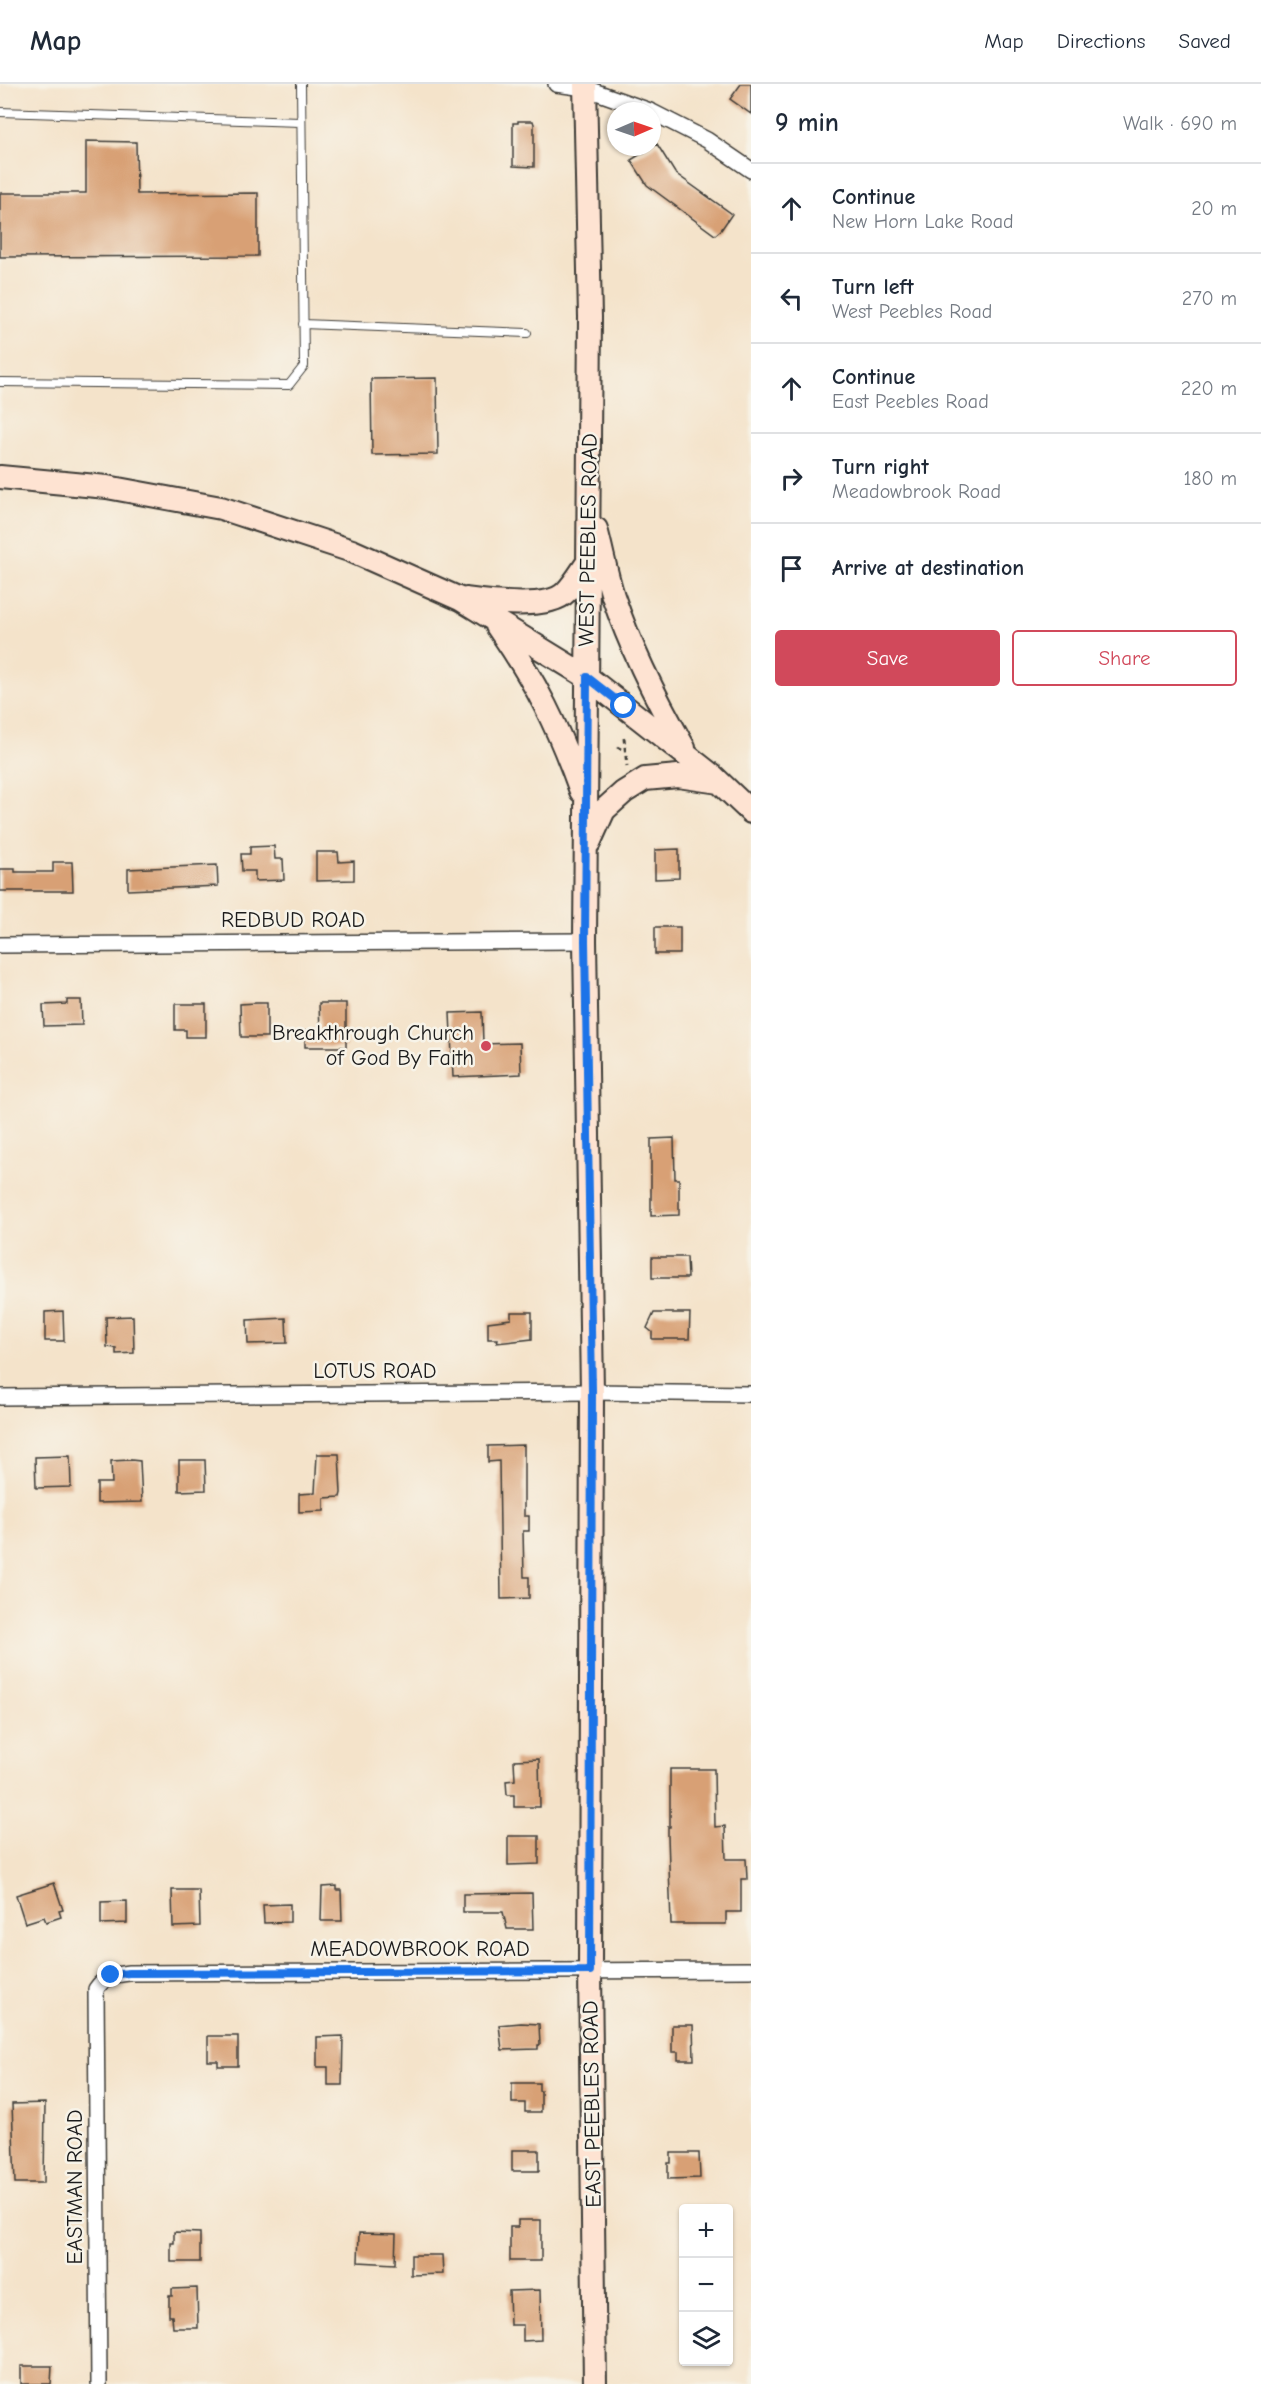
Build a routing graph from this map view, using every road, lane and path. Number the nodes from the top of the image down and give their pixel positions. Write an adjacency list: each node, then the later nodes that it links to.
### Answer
1 (301, 84): 7 (lane)
2 (556, 84): 3 (street)
3 (585, 86): 4 (street); 13 (main road, WEST PEEBLES ROAD)
4 (626, 102)
5 (0, 112): 7 (lane)
6 (661, 117): 8 (street)
7 (300, 122): 9 (lane)
8 (751, 170)
9 (303, 324): 10 (lane); 11 (lane)
10 (527, 333)
11 (0, 382)
12 (0, 477): 15 (main road)
13 (588, 498): 14 (main road, WEST PEEBLES ROAD); 21 (main road)
14 (588, 562): 15 (main road); 17 (main road, WEST PEEBLES ROAD)
15 (460, 598): 16 (main road)
16 (491, 618): 17 (main road); 24 (main road)
17 (587, 677): 21 (main road); 24 (main road, WEST PEEBLES ROAD)
18 (624, 738): 20 (path)
19 (617, 747): 20 (path)
20 (625, 751): 22 (path)
21 (689, 757): 23 (main road)
22 (627, 770)
23 (720, 783): 25 (main road); 26 (main road)
24 (586, 807): 26 (main road, WEST PEEBLES ROAD)
25 (751, 812)
26 (586, 850): 27 (main road, WEST PEEBLES ROAD)
27 (585, 941): 28 (street, REDBUD ROAD); 29 (main road, WEST PEEBLES ROAD)
28 (0, 945)
29 (592, 1392): 30 (street, LOTUS ROAD); 31 (street, LOTUS ROAD); 33 (main road, EAST PEEBLES ROAD)
30 (751, 1394)
31 (0, 1397)
32 (751, 1970): 33 (street, MEADOWBROOK ROAD)
33 (590, 1971): 34 (street, MEADOWBROOK ROAD); 36 (main road, EAST PEEBLES ROAD)
34 (96, 1989): 35 (street, EASTMAN ROAD)
35 (99, 2384)
36 (595, 2384)

